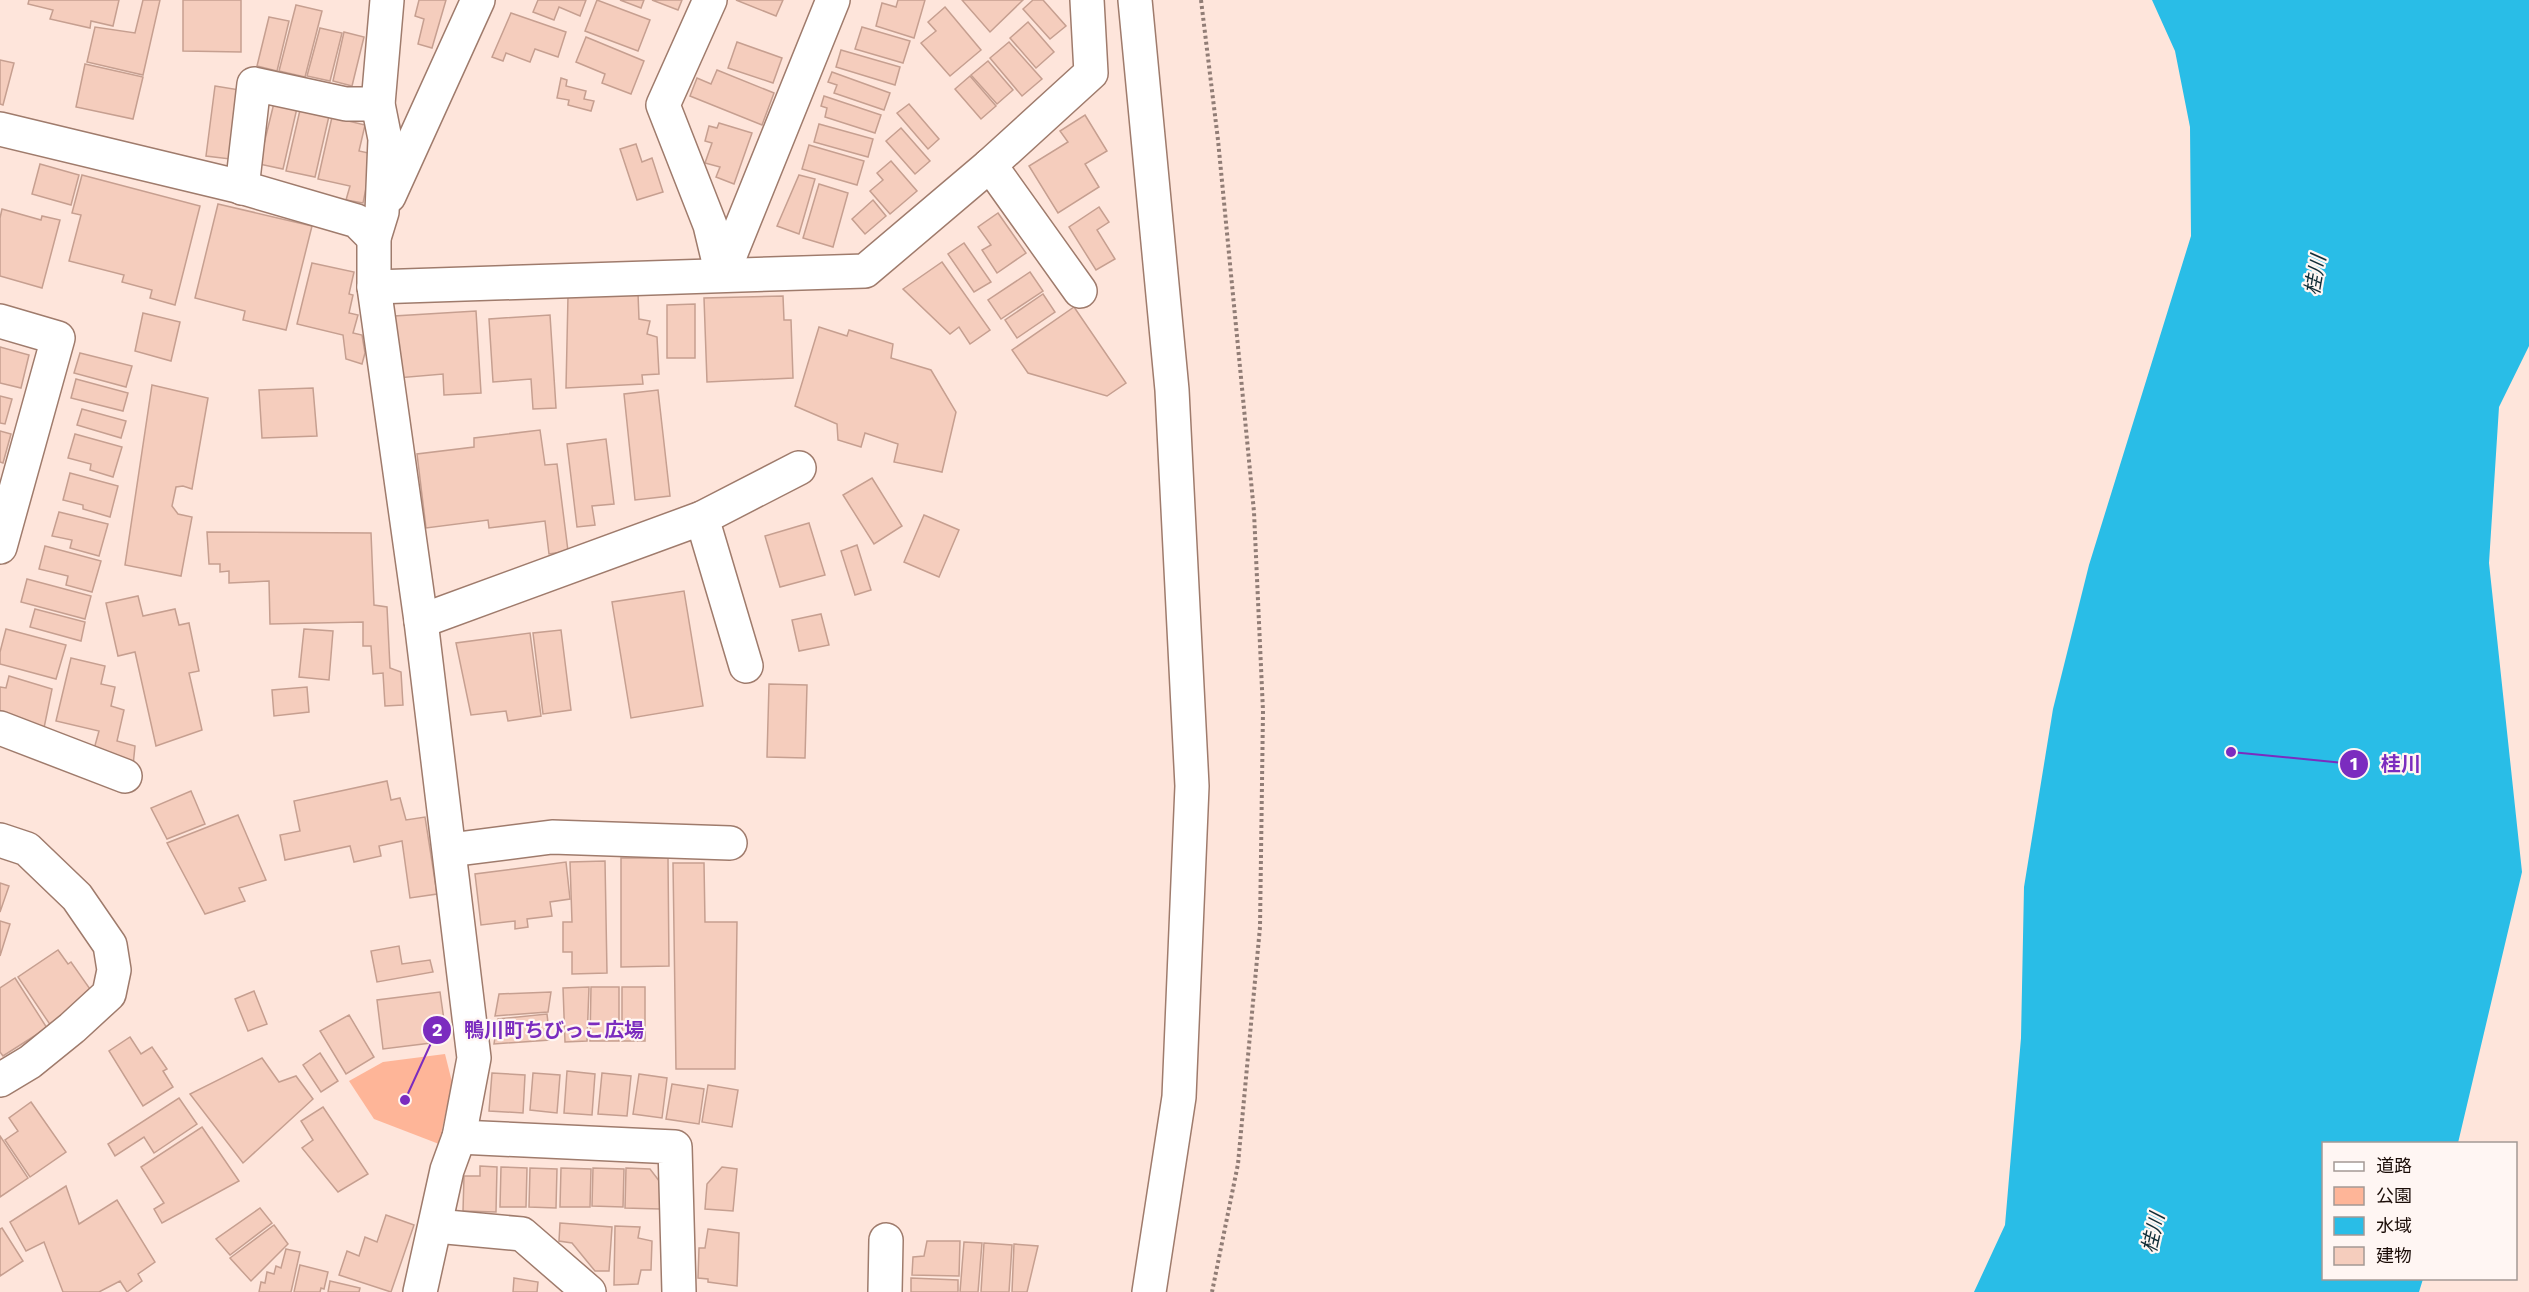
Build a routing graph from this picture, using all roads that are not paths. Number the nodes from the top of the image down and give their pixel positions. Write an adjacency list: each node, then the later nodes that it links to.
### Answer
1 (387, 0): 7 (street)
2 (478, 0): 11 (street)
3 (710, 0): 12 (street)
4 (833, 0): 12 (street)
5 (1087, 0): 9 (street)
6 (1135, 0): 34 (street)
7 (378, 105): 10 (street); 11 (street)
8 (0, 129): 10 (street)
9 (990, 165): 12 (street); 14 (street)
10 (242, 188): 11 (street)
11 (378, 225): 13 (street)
12 (722, 275): 13 (street)
13 (375, 286): 19 (street)
14 (1080, 291)
15 (0, 321): 18 (street)
16 (799, 468): 17 (street)
17 (702, 518): 19 (street); 20 (street)
18 (0, 548)
19 (421, 621): 25 (street)
20 (746, 666)
21 (0, 728): 22 (street)
22 (125, 776)
23 (0, 840): 26 (street)
24 (730, 843): 25 (street)
25 (450, 850): 27 (street)
26 (0, 1080)
27 (459, 1137): 28 (street); 32 (street)
28 (436, 1226): 30 (street); 31 (street)
29 (886, 1240): 33 (street)
30 (420, 1292)
31 (589, 1292)
32 (679, 1292)
33 (885, 1292)
34 (1149, 1292)

